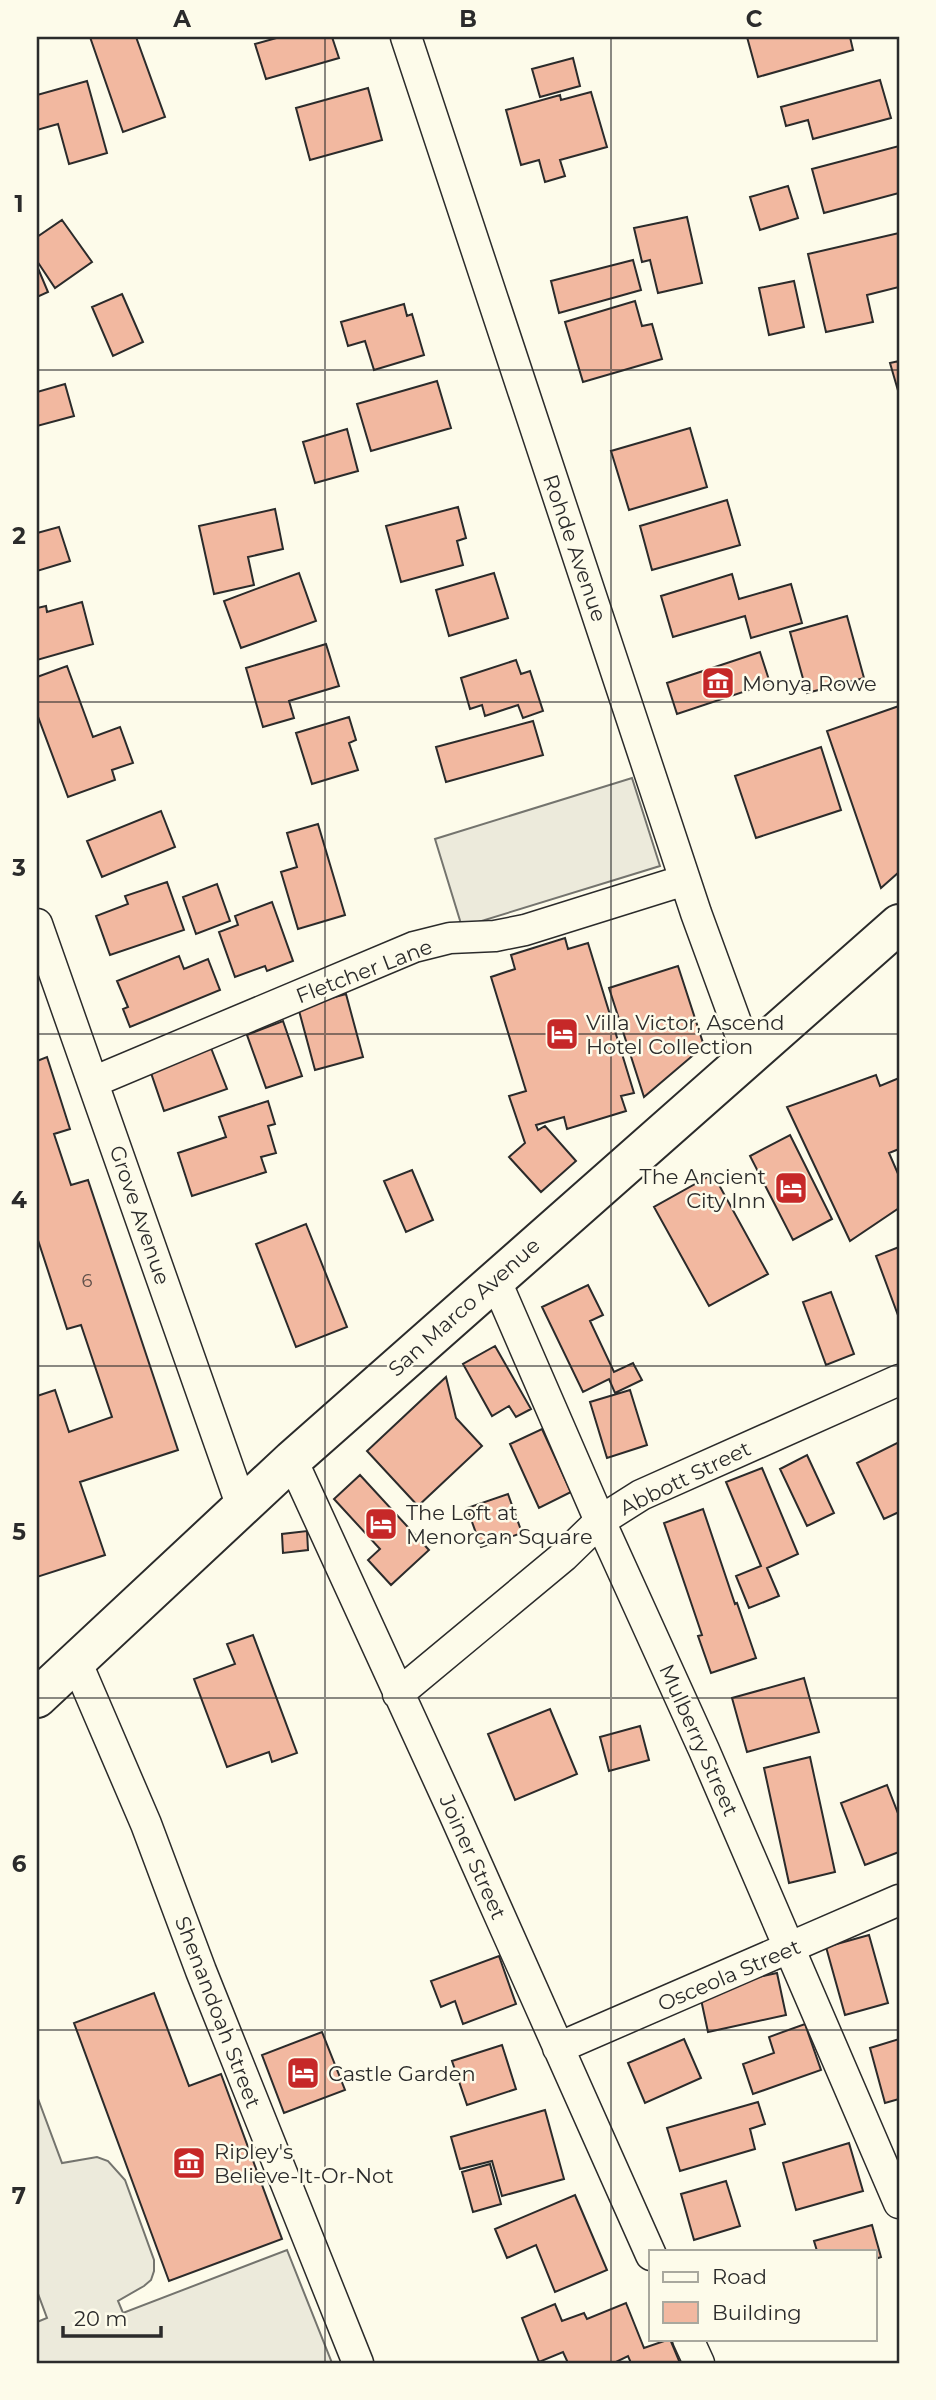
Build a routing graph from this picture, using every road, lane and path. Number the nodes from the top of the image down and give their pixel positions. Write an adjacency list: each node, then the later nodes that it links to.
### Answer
1 (406, 37): 2 (street, Rohde Avenue)
2 (685, 880): 5 (street, Rohde Avenue); 6 (street, Fletcher Lane)
3 (37, 924): 6 (street, Grove Avenue)
4 (899, 924): 5 (main road, San Marco Avenue)
5 (749, 1058): 7 (main road, San Marco Avenue)
6 (93, 1082): 10 (street, Grove Avenue)
7 (495, 1279): 9 (main road, San Marco Avenue); 11 (street, Mulberry Street)
8 (899, 1380): 11 (street, Abbott Street)
9 (292, 1460): 10 (main road, San Marco Avenue); 13 (street, Joiner Street)
10 (242, 1507): 12 (main road, San Marco Avenue)
11 (600, 1521): 13 (street, Abbott Street); 16 (street, Mulberry Street)
12 (76, 1661): 14 (main road, San Marco Avenue); 21 (street, Shenandoah Street)
13 (398, 1694): 17 (street, Joiner Street)
14 (37, 1698)
15 (899, 1900): 16 (street, Osceola Street)
16 (790, 1950): 17 (street, Osceola Street); 18 (street, Mulberry Street)
17 (558, 2048): 19 (street, Joiner Street)
18 (899, 2203)
19 (649, 2251)
20 (688, 2340): 22 (street)
21 (358, 2363)
22 (699, 2363)

